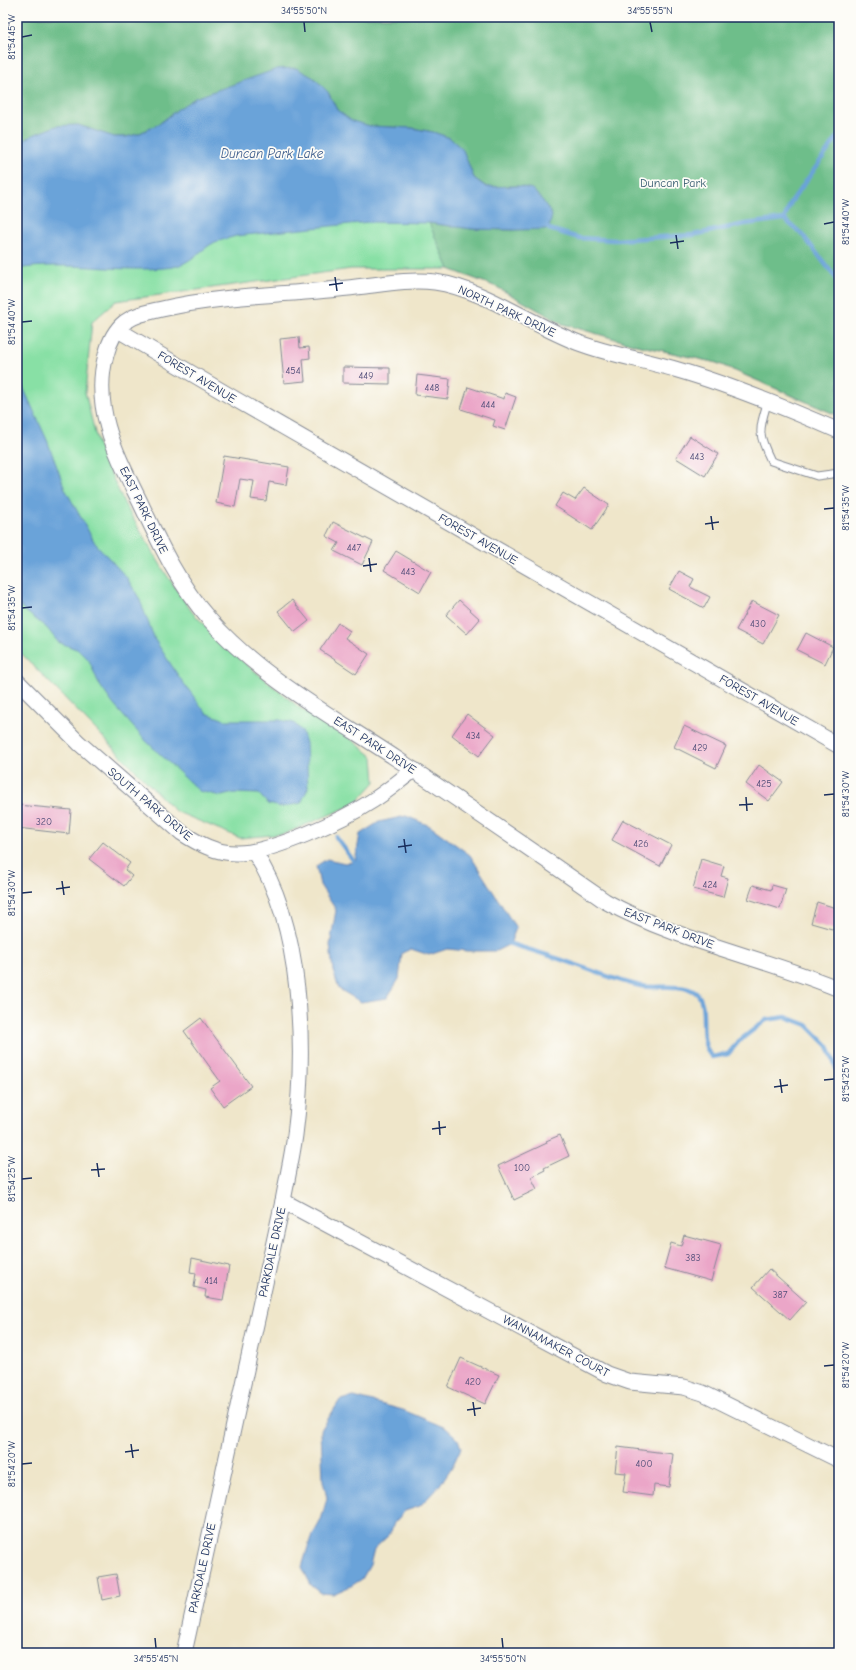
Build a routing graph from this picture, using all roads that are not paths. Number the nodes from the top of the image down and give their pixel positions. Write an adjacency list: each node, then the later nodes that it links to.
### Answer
1 (118, 330): 2 (street, NORTH PARK DRIVE); 6 (street, FOREST AVENUE); 7 (street, EAST PARK DRIVE)
2 (768, 400): 3 (street, NORTH PARK DRIVE); 4 (lane)
3 (839, 431)
4 (839, 473)
5 (17, 682): 8 (street, SOUTH PARK DRIVE)
6 (839, 746)
7 (414, 770): 8 (street, SOUTH PARK DRIVE); 9 (street, EAST PARK DRIVE)
8 (254, 852): 10 (street, PARKDALE DRIVE)
9 (839, 989)
10 (283, 1201): 11 (street, WANNAMAKER COURT); 12 (street, PARKDALE DRIVE)
11 (839, 1460)
12 (184, 1653)

